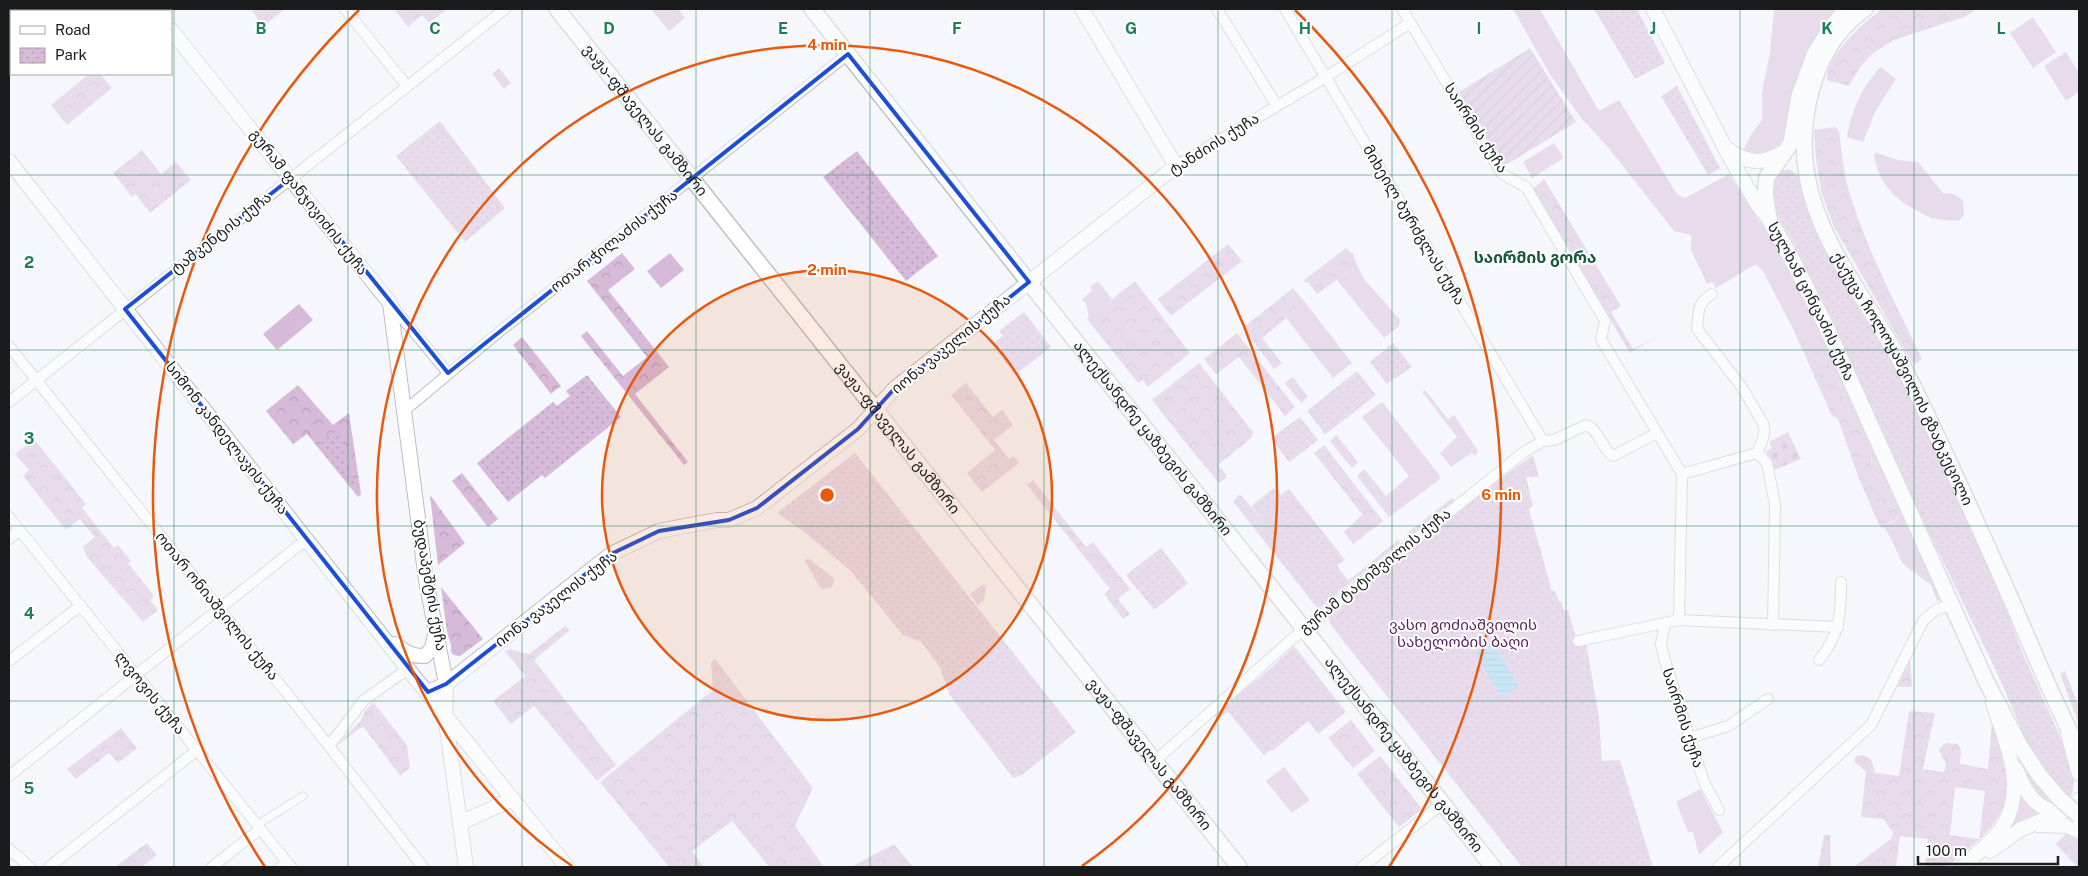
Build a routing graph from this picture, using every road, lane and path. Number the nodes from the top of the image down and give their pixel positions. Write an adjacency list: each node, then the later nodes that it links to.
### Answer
1 (345, 9): 16 (street)
2 (505, 9): 16 (street, ტაშკენტის ქუჩა)
3 (557, 9): 23 (main road, ვაჟა-ფშაველას გამზირი)
4 (812, 9): 14 (main road, ალექსანდრე ყაზბეგის გამზირი)
5 (1082, 9): 21 (main road)
6 (1217, 9): 17 (street)
7 (1285, 9): 15 (street, მიხეილ ბურძგლას ქუჩა)
8 (1402, 9): 12 (street, საირმის ქუჩა)
9 (1652, 9): 18 (main road, სულხან ცინცაძის ქუჩა)
10 (1847, 9): 19 (main road)
11 (1865, 9): 64 (main road, ქაქუცა ჩოლოყაშვილის გზატკეცილი)
12 (1410, 23): 15 (street, ტანძიის ქუჩა); 35 (street, საირმის ქუჩა)
13 (172, 31): 22 (main road, გურამ ფანჯიკიძის ქუჩა)
14 (848, 54): 23 (street, ოთარ ჭილაძის ქუჩა); 25 (main road, ალექსანდრე ყაზბეგის გამზირი)
15 (1326, 77): 17 (street, ტანძიის ქუჩა); 36 (street, მიხეილ ბურძგლას ქუჩა)
16 (407, 86): 22 (street, ტაშკენტის ქუჩა)
17 (1277, 106): 21 (street, ტანძიის ქუჩა)
18 (1726, 148): 19 (main road); 24 (main road, სულხან ცინცაძის ქუჩა)
19 (1786, 152): 24 (main road)
20 (9, 161): 28 (main road, სიმონ კანდელაკის ქუჩა)
21 (1176, 166): 25 (main road, ტანძიის ქუჩა)
22 (291, 178): 27 (main road, გურამ ფანჯიკიძის ქუჩა); 28 (street, ტაშკენტის ქუჩა)
23 (692, 179): 30 (street, ოთარ ჭილაძის ქუჩა); 33 (main road, ვაჟა-ფშაველას გამზირი)
24 (1769, 220): 44 (main road, სულხან ცინცაძის ქუჩა)
25 (1029, 282): 33 (main road, იონა ვაკელის ქუჩა); 50 (main road, ალექსანდრე ყაზბეგის გამზირი)
26 (1712, 294): 37 (street)
27 (390, 303): 30 (street, გურამ ფანჯიკიძის ქუჩა); 34 (main road, ბუდაპეშტის ქუჩა)
28 (125, 309): 31 (street, ტაშკენტის ქუჩა); 42 (main road, სიმონ კანდელაკის ქუჩა)
29 (9, 346): 31 (street, ოთარ ონიაშვილის ქუჩა)
30 (448, 373): 34 (street, ოთარ ჭილაძის ქუჩა)
31 (36, 380): 32 (street, ტაშკენტის ქუჩა); 46 (street, ოთარ ონიაშვილის ქუჩა)
32 (9, 402)
33 (875, 409): 60 (main road, იონა ვაკელის ქუჩა); 69 (main road, ვაჟა-ფშაველას გამზირი)
34 (404, 411): 52 (main road, ბუდაპეშტის ქუჩა)
35 (1657, 433): 36 (street, გურამ ტატიშვილის ქუჩა); 38 (street, საირმის ქუჩა)
36 (1543, 441): 50 (street, გურამ ტატიშვილის ქუჩა)
37 (1758, 453): 38 (street); 49 (street)
38 (1682, 474): 47 (street)
39 (9, 518): 40 (street, ლვოვის ქუჩა)
40 (19, 530): 41 (street); 45 (street, ლვოვის ქუჩა)
41 (9, 539)
42 (307, 539): 46 (street); 53 (main road, სიმონ კანდელაკის ქუჩა)
43 (1841, 582): 51 (street)
44 (1951, 604): 59 (main road, სულხან ცინცაძის ქუჩა); 95 (street)
45 (80, 606): 56 (street); 58 (street, ლვოვის ქუჩა)
46 (220, 609): 58 (street); 66 (street, ოთარ ონიაშვილის ქუჩა)
47 (1678, 620): 48 (street); 49 (street)
48 (1665, 623): 54 (street); 65 (street, საირმის ქუჩა)
49 (1773, 625): 51 (street)
50 (1305, 628): 69 (street, გურამ ტატიშვილის ქუჩა); 76 (main road, ალექსანდრე ყაზბეგის გამზირი)
51 (1838, 628): 55 (street)
52 (435, 631): 53 (main road); 60 (main road, ბუდაპეშტის ქუჩა)
53 (380, 632): 57 (main road, სიმონ კანდელაკის ქუჩა)
54 (1578, 641)
55 (1819, 660)
56 (9, 661)
57 (408, 669): 61 (main road, სიმონ კანდელაკის ქუჩა); 66 (street)
58 (136, 675): 68 (street, ლვოვის ქუჩა); 72 (street)
59 (1987, 683): 70 (main road); 79 (main road, სულხან ცინცაძის ქუჩა, bridge)
60 (446, 684): 61 (main road, იონა ვაკელის ქუჩა); 63 (main road, ბუდაპეშტის ქუჩა)
61 (428, 692): 63 (main road, სიმონ კანდელაკის ქუჩა)
62 (1768, 699): 65 (street)
63 (445, 714): 74 (main road, სიმონ კანდელაკის ქუჩა); 80 (main road, ბუდაპეშტის ქუჩა)
64 (2067, 727): 67 (main road, ქაქუცა ჩოლოყაშვილის გზატკეცილი); 71 (main road)
65 (1690, 738): 77 (street, საირმის ქუჩა)
66 (329, 746): 89 (street, ოთარ ონიაშვილის ქუჩა)
67 (2079, 749)
68 (196, 751): 82 (street, ლვოვის ქუჩა); 87 (street)
69 (1155, 761): 92 (main road, ვაჟა-ფშაველას გამზირი)
70 (2013, 764): 78 (main road); 96 (main road)
71 (2079, 774)
72 (9, 776)
73 (302, 796): 82 (street)
74 (513, 799): 80 (main road); 91 (main road, სიმონ კანდელაკის ქუჩა)
75 (2079, 800): 78 (main road)
76 (1442, 804): 93 (street); 94 (main road, ალექსანდრე ყაზბეგის გამზირი)
77 (1719, 810)
78 (2059, 813): 81 (main road)
79 (2079, 816)
80 (460, 823): 90 (main road, ბუდაპეშტის ქუჩა)
81 (2028, 825): 83 (main road); 97 (main road)
82 (259, 827): 85 (street, ლვოვის ქუჩა); 88 (street)
83 (2079, 830)
84 (9, 849): 86 (street)
85 (285, 865)
86 (30, 867)
87 (49, 867)
88 (212, 867)
89 (422, 867)
90 (466, 867)
91 (567, 867)
92 (1239, 867)
93 (1362, 867)
94 (1493, 867)
95 (1718, 867)
96 (1962, 867)
97 (1967, 867)

